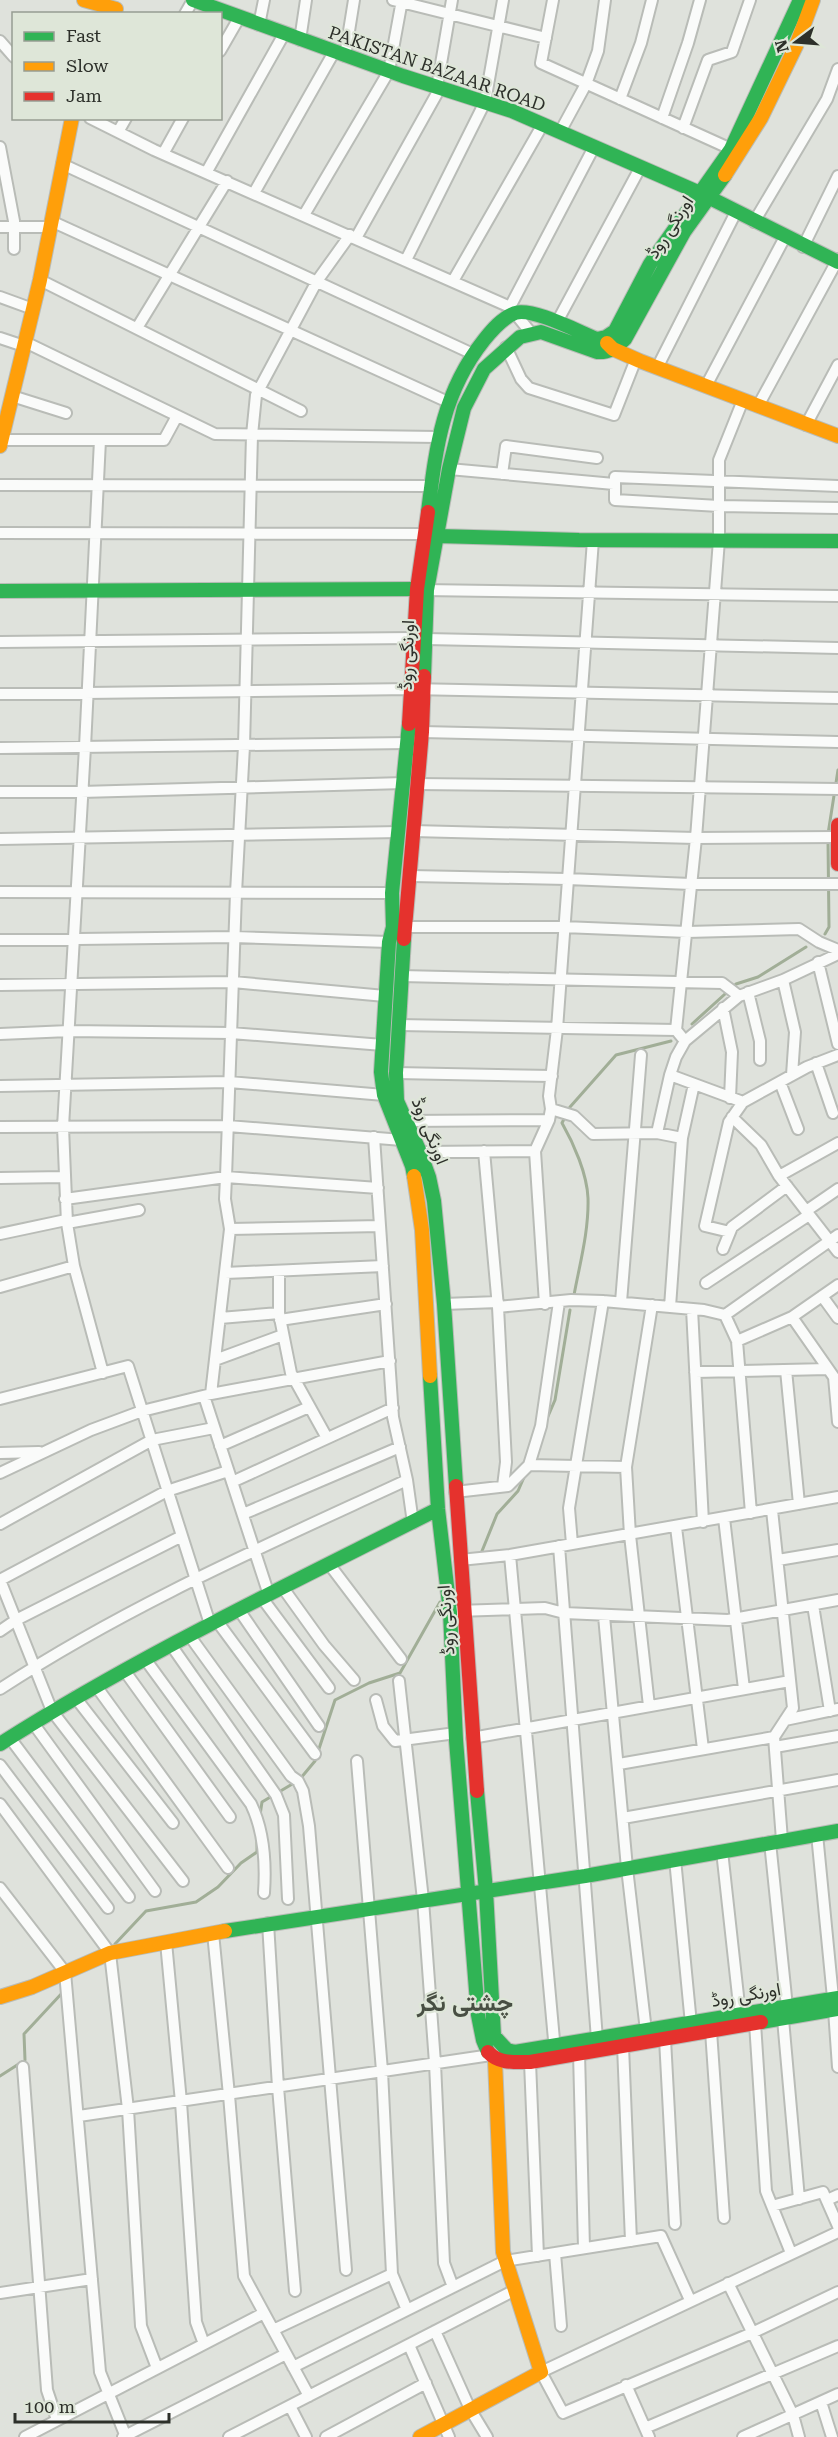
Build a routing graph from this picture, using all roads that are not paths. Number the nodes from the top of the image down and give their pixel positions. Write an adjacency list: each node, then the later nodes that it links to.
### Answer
1 (84, 0): 17 (main road)
2 (193, 0): 16 (main road, PAKISTAN BAZAAR ROAD)
3 (264, 0): 20 (street)
4 (306, 0): 24 (street)
5 (354, 0): 27 (street)
6 (452, 0): 18 (street)
7 (503, 0): 21 (street)
8 (553, 0): 23 (street)
9 (605, 0): 31 (street)
10 (651, 0): 33 (street)
11 (700, 0): 35 (street)
12 (750, 0): 41 (street)
13 (800, 0): 46 (main road, اورنگی روڈ)
14 (813, 0): 54 (main road, اورنگی روڈ)
15 (399, 1): 18 (street); 30 (street)
16 (216, 4): 19 (main road, PAKISTAN BAZAAR ROAD)
17 (118, 7)
18 (450, 14): 21 (street); 32 (street)
19 (239, 18): 20 (main road, PAKISTAN BAZAAR ROAD); 26 (street)
20 (259, 25): 22 (main road, PAKISTAN BAZAAR ROAD)
21 (498, 26): 23 (street); 34 (street)
22 (284, 34): 24 (main road, PAKISTAN BAZAAR ROAD); 50 (street)
23 (546, 38): 31 (street)
24 (300, 40): 27 (main road, PAKISTAN BAZAAR ROAD)
25 (0, 41): 28 (street)
26 (222, 48)
27 (340, 54): 30 (main road, PAKISTAN BAZAAR ROAD); 53 (street)
28 (12, 55)
29 (838, 69): 57 (street)
30 (389, 71): 32 (main road, PAKISTAN BAZAAR ROAD); 56 (street)
31 (586, 84): 33 (street); 43 (street)
32 (439, 87): 34 (main road, PAKISTAN BAZAAR ROAD); 62 (street)
33 (620, 99): 35 (street)
34 (485, 102): 40 (main road, PAKISTAN BAZAAR ROAD); 66 (street)
35 (662, 118): 41 (street)
36 (72, 120): 48 (main road)
37 (94, 120): 42 (street)
38 (125, 120): 42 (street)
39 (182, 120): 47 (street)
40 (543, 124): 43 (main road, PAKISTAN BAZAAR ROAD); 71 (street)
41 (683, 128): 46 (street)
42 (118, 132): 47 (street)
43 (560, 132): 45 (main road, PAKISTAN BAZAAR ROAD)
44 (0, 147): 59 (street)
45 (594, 147): 49 (main road, PAKISTAN BAZAAR ROAD); 74 (street)
46 (731, 149): 54 (main road, اورنگی روڈ)
47 (163, 154): 50 (street)
48 (62, 164): 58 (main road); 61 (street)
49 (640, 168): 54 (main road, PAKISTAN BAZAAR ROAD); 75 (street)
50 (206, 172): 52 (street)
51 (838, 176): 64 (street)
52 (227, 181): 53 (street); 61 (street)
53 (254, 193): 56 (street)
54 (705, 196): 55 (main road, PAKISTAN BAZAAR ROAD); 80 (main road, اورنگی روڈ); 83 (main road, اورنگی روڈ)
55 (735, 212): 57 (main road, PAKISTAN BAZAAR ROAD); 87 (street)
56 (304, 215): 62 (street)
57 (754, 222): 63 (main road, PAKISTAN BAZAAR ROAD)
58 (50, 224): 59 (street); 68 (street); 69 (main road)
59 (14, 225): 60 (street); 65 (street)
60 (0, 226)
61 (199, 227): 68 (street); 70 (street)
62 (353, 236): 66 (street); 70 (street)
63 (785, 237): 64 (main road, PAKISTAN BAZAAR ROAD); 88 (street)
64 (803, 247): 67 (main road, PAKISTAN BAZAAR ROAD)
65 (14, 249)
66 (406, 260): 71 (street)
67 (838, 261): 93 (street)
68 (170, 275): 76 (street); 77 (street)
69 (40, 279): 73 (main road); 76 (street)
70 (317, 281): 77 (street); 84 (street)
71 (453, 281): 74 (street)
72 (0, 297): 73 (street)
73 (33, 309): 81 (main road)
74 (512, 310): 75 (main road); 78 (street); 84 (main road, اورنگی روڈ)
75 (557, 322): 80 (main road)
76 (137, 328): 89 (street)
77 (291, 330): 89 (street); 92 (street)
78 (531, 333): 82 (main road, اورنگی روڈ); 83 (main road)
79 (0, 338): 81 (street)
80 (602, 338): 83 (main road)
81 (25, 344): 90 (main road); 96 (street)
82 (506, 347): 85 (street); 105 (main road, اورنگی روڈ)
83 (613, 349): 85 (main road)
84 (473, 354): 92 (main road, اورنگی روڈ)
85 (636, 359): 87 (main road)
86 (838, 365): 97 (street)
87 (657, 368): 88 (main road)
88 (706, 386): 91 (main road)
89 (259, 389): 94 (street); 98 (street)
90 (12, 396): 95 (street); 101 (main road)
91 (743, 400): 93 (main road); 107 (street)
92 (448, 402): 100 (main road, اورنگی روڈ)
93 (758, 406): 97 (main road)
94 (301, 411)
95 (66, 413)
96 (177, 416): 98 (street); 102 (street)
97 (806, 425): 99 (main road)
98 (252, 435): 100 (street); 111 (street)
99 (838, 436)
100 (438, 437): 112 (main road, اورنگی روڈ)
101 (0, 440): 102 (street); 103 (main road)
102 (99, 440): 110 (street)
103 (0, 446)
104 (597, 458): 106 (street)
105 (449, 469): 106 (street); 119 (main road, اورنگی روڈ)
106 (502, 474): 108 (street)
107 (719, 482): 108 (street); 113 (street); 114 (street)
108 (614, 484): 114 (street)
109 (0, 485): 110 (street)
110 (97, 485): 111 (street); 117 (street)
111 (252, 485): 112 (street); 118 (street)
112 (430, 486): 119 (main road, اورنگی روڈ)
113 (838, 486)
114 (719, 506): 115 (street); 121 (street)
115 (838, 508)
116 (0, 533): 117 (street)
117 (95, 534): 118 (street); 125 (street)
118 (251, 534): 119 (street); 126 (street)
119 (430, 535): 120 (main road); 123 (main road, اورنگی روڈ)
120 (593, 540): 121 (main road); 127 (street)
121 (719, 540): 122 (main road); 128 (street)
122 (838, 541)
123 (422, 590): 126 (main road); 127 (street); 130 (main road, اورنگی روڈ)
124 (0, 591): 125 (main road)
125 (92, 591): 126 (main road); 133 (street)
126 (250, 591): 131 (street)
127 (589, 592): 128 (street); 134 (street)
128 (714, 593): 129 (street); 135 (street)
129 (838, 596)
130 (420, 639): 131 (street); 134 (street); 137 (main road, اورنگی روڈ)
131 (247, 641): 133 (street); 138 (street)
132 (0, 642): 133 (street)
133 (90, 642): 139 (street)
134 (585, 642): 135 (street); 140 (street)
135 (710, 645): 136 (street); 142 (street)
136 (838, 648)
137 (418, 689): 138 (street); 140 (street); 144 (main road, اورنگی روڈ); 148 (main road, اورنگی روڈ)
138 (245, 691): 139 (street); 149 (street)
139 (88, 693): 141 (street); 150 (street)
140 (581, 693): 142 (street); 145 (street)
141 (0, 694)
142 (706, 695): 143 (street); 146 (street)
143 (838, 698)
144 (422, 732): 145 (street); 152 (main road, اورنگی روڈ)
145 (578, 735): 146 (street); 153 (street)
146 (703, 738): 147 (street); 155 (street)
147 (837, 742)
148 (408, 743): 149 (street); 152 (main road, اورنگی روڈ)
149 (244, 746): 150 (street); 154 (street)
150 (85, 747): 151 (street); 158 (street)
151 (0, 748)
152 (411, 783): 153 (street); 154 (street); 159 (main road, اورنگی روڈ)
153 (574, 786): 155 (street); 161 (street)
154 (241, 788): 158 (street); 162 (street)
155 (699, 788): 156 (street); 164 (street)
156 (835, 789)
157 (0, 792): 158 (street)
158 (81, 792): 163 (street)
159 (407, 832): 161 (street); 162 (street); 167 (main road, اورنگی روڈ); 174 (main road, اورنگی روڈ)
160 (831, 834): 164 (street); 166 (main road)
161 (570, 835): 164 (street); 168 (street)
162 (239, 836): 163 (street); 173 (street)
163 (79, 838): 165 (street); 172 (street)
164 (696, 838): 170 (street)
165 (0, 839)
166 (838, 864)
167 (411, 876): 168 (street); 175 (main road, اورنگی روڈ)
168 (567, 879): 170 (street); 176 (street)
169 (831, 883): 170 (street)
170 (691, 884): 177 (street)
171 (0, 892): 172 (street)
172 (76, 892): 173 (street); 180 (street)
173 (236, 893): 174 (street); 178 (street)
174 (392, 893): 175 (main road, اورنگی روڈ)
175 (400, 927): 176 (street); 181 (main road, اورنگی روڈ); 184 (main road, اورنگی روڈ)
176 (563, 927): 177 (street); 185 (street)
177 (687, 932): 182 (street); 188 (street)
178 (234, 938): 180 (street); 181 (street); 187 (street)
179 (0, 940): 180 (street)
180 (74, 940): 189 (street)
181 (389, 942): 192 (main road, اورنگی روڈ)
182 (838, 952): 183 (street)
183 (818, 963): 186 (street); 201 (street)
184 (401, 976): 185 (street); 194 (main road, اورنگی روڈ)
185 (560, 979): 188 (street); 195 (street)
186 (783, 980): 191 (street); 209 (street)
187 (233, 982): 189 (street); 192 (street); 198 (street)
188 (683, 982): 191 (street); 196 (street)
189 (71, 984): 190 (street); 197 (street)
190 (0, 985)
191 (740, 993): 193 (street); 205 (street)
192 (385, 996): 202 (main road, اورنگی روڈ)
193 (723, 1008): 200 (street); 217 (street)
194 (399, 1025): 195 (street); 207 (main road, اورنگی روڈ)
195 (556, 1029): 196 (street); 210 (street)
196 (676, 1030): 200 (street)
197 (69, 1031): 198 (street); 199 (street); 214 (street)
198 (231, 1033): 202 (street); 211 (street)
199 (0, 1034)
200 (685, 1041): 208 (street)
201 (838, 1044)
202 (383, 1045): 216 (main road, اورنگی روڈ)
203 (641, 1055): 228 (street)
204 (838, 1055): 206 (street)
205 (760, 1060)
206 (816, 1064): 209 (street); 220 (street)
207 (396, 1073): 210 (street); 222 (main road, اورنگی روڈ)
208 (670, 1075): 213 (street); 227 (street)
209 (792, 1075): 212 (street)
210 (552, 1076): 219 (street)
211 (230, 1082): 214 (street); 216 (street); 223 (street)
212 (780, 1082): 218 (street); 226 (street)
213 (694, 1084): 217 (street); 230 (street)
214 (66, 1085): 215 (street); 225 (street)
215 (0, 1086)
216 (384, 1095): 231 (main road, اورنگی روڈ)
217 (730, 1098): 218 (street)
218 (743, 1102): 221 (street)
219 (553, 1113): 222 (street); 228 (street); 234 (street)
220 (833, 1113)
221 (732, 1117): 236 (street); 249 (street)
222 (405, 1121): 235 (main road, اورنگی روڈ)
223 (228, 1126): 225 (street); 229 (street); 238 (street)
224 (0, 1127): 225 (street)
225 (63, 1127): 237 (street)
226 (798, 1129)
227 (657, 1133): 228 (street); 230 (street)
228 (635, 1134): 264 (street)
229 (374, 1137): 231 (street); 241 (street)
230 (682, 1138): 270 (street)
231 (402, 1140): 311 (main road, اورنگی روڈ)
232 (838, 1143): 236 (street)
233 (484, 1151): 234 (street); 235 (street); 267 (street)
234 (535, 1151): 268 (street)
235 (420, 1152): 266 (main road, اورنگی روڈ)
236 (779, 1176): 240 (street)
237 (64, 1177): 239 (street); 243 (street)
238 (226, 1177): 241 (street); 243 (street); 248 (street)
239 (0, 1178)
240 (787, 1186): 245 (street); 249 (street)
241 (378, 1188): 247 (street)
242 (838, 1189): 245 (street)
243 (65, 1199): 246 (street)
244 (139, 1210): 246 (street)
245 (808, 1213): 251 (street); 258 (street)
246 (67, 1222): 250 (street); 254 (street)
247 (380, 1226): 248 (street); 255 (street)
248 (230, 1229): 257 (street)
249 (730, 1232): 252 (street)
250 (0, 1234)
251 (834, 1238): 253 (street); 272 (street)
252 (723, 1249)
253 (838, 1252)
254 (74, 1266): 260 (street); 284 (street)
255 (383, 1266): 256 (street); 265 (street)
256 (279, 1271): 257 (street); 273 (street)
257 (225, 1273): 275 (street)
258 (706, 1283)
259 (838, 1285): 261 (street)
260 (0, 1287)
261 (822, 1296): 274 (street); 276 (street)
262 (603, 1301): 263 (street); 264 (street); 301 (street)
263 (559, 1302): 268 (street); 300 (street)
264 (621, 1302): 269 (street)
265 (386, 1304): 273 (street); 280 (street)
266 (444, 1304): 267 (street); 308 (main road, اورنگی روڈ)
267 (498, 1304): 268 (street); 306 (street)
268 (545, 1304)
269 (652, 1305): 270 (street); 302 (street)
270 (670, 1307): 271 (street)
271 (692, 1309): 272 (street); 282 (street)
272 (725, 1315): 278 (street)
273 (280, 1317): 275 (street); 277 (street)
274 (792, 1317): 278 (street); 285 (street)
275 (220, 1318): 279 (street)
276 (838, 1318)
277 (283, 1335): 279 (street); 286 (street)
278 (737, 1341): 283 (street)
279 (215, 1360): 287 (street)
280 (390, 1361): 286 (street); 290 (street)
281 (786, 1370): 283 (street); 285 (street); 310 (street)
282 (695, 1372): 283 (street); 316 (street)
283 (739, 1372): 314 (street)
284 (103, 1373): 288 (street); 291 (street)
285 (833, 1376): 292 (street)
286 (294, 1379): 287 (street); 289 (street)
287 (207, 1395): 291 (street); 293 (street)
288 (0, 1399)
289 (309, 1407): 294 (street); 296 (street)
290 (393, 1408): 294 (street); 297 (street)
291 (142, 1411): 295 (street); 298 (street)
292 (838, 1422)
293 (214, 1428): 295 (street); 296 (street)
294 (327, 1438): 304 (street)
295 (152, 1440): 307 (street); 318 (street)
296 (220, 1446): 304 (street)
297 (400, 1446): 305 (street); 313 (street)
298 (44, 1452): 299 (street); 303 (street)
299 (0, 1453)
300 (529, 1465): 301 (street); 306 (street)
301 (576, 1466): 302 (street); 322 (street)
302 (626, 1467): 320 (street)
303 (0, 1473)
304 (230, 1476): 307 (street); 313 (street)
305 (407, 1480): 317 (street); 324 (street)
306 (503, 1486): 308 (street)
307 (167, 1491): 321 (street); 331 (street)
308 (455, 1492): 327 (main road, اورنگی روڈ)
309 (838, 1497): 310 (street)
310 (799, 1504): 312 (street)
311 (438, 1509): 317 (main road); 340 (main road, اورنگی روڈ)
312 (772, 1510): 314 (street); 328 (street)
313 (243, 1514): 324 (street)
314 (751, 1514): 315 (street)
315 (724, 1518): 316 (street); 344 (street)
316 (703, 1522): 319 (street)
317 (413, 1523): 329 (main road)
318 (0, 1524)
319 (676, 1527): 320 (street); 346 (street)
320 (630, 1535): 322 (street); 343 (street)
321 (182, 1536): 330 (street); 345 (street)
322 (572, 1544): 323 (street)
323 (559, 1546): 326 (street); 341 (street)
324 (255, 1550): 330 (street); 333 (street)
325 (838, 1550): 328 (street)
326 (510, 1555): 327 (street); 336 (street)
327 (460, 1560): 338 (main road, اورنگی روڈ)
328 (778, 1560): 339 (street)
329 (329, 1564): 332 (main road); 352 (street)
330 (195, 1578): 347 (street); 353 (street)
331 (0, 1580): 345 (street)
332 (283, 1588): 333 (main road); 355 (street)
333 (266, 1596): 337 (main road); 359 (street)
334 (838, 1600): 335 (street)
335 (813, 1605): 339 (street); 366 (street)
336 (515, 1609): 338 (street); 341 (street); 373 (street)
337 (239, 1610): 347 (main road); 372 (street)
338 (464, 1610): 340 (street); 376 (main road, اورنگی روڈ)
339 (783, 1610): 344 (street); 357 (street)
340 (450, 1612): 374 (main road, اورنگی روڈ)
341 (564, 1613): 342 (street); 369 (street)
342 (604, 1616): 343 (street); 368 (street)
343 (639, 1618): 346 (street); 365 (street)
344 (736, 1618): 346 (street); 361 (street)
345 (16, 1620): 348 (street); 353 (street)
346 (687, 1620): 363 (street)
347 (214, 1622): 349 (main road); 381 (street)
348 (0, 1631)
349 (189, 1635): 350 (main road); 411 (street)
350 (171, 1645): 351 (main road); 407 (street)
351 (145, 1659): 354 (main road); 404 (street)
352 (401, 1659)
353 (34, 1666): 360 (street); 367 (street)
354 (124, 1670): 358 (main road); 388 (street)
355 (354, 1680)
356 (399, 1681): 377 (street)
357 (790, 1681): 361 (street); 370 (street)
358 (96, 1686): 362 (main road); 396 (street)
359 (329, 1688)
360 (0, 1689)
361 (744, 1689): 363 (street)
362 (75, 1697): 367 (main road); 390 (street)
363 (697, 1698): 365 (street); 380 (street)
364 (376, 1700): 377 (street)
365 (649, 1706): 368 (street)
366 (834, 1710): 370 (street)
367 (52, 1711): 371 (main road); 399 (street)
368 (615, 1713): 369 (street); 383 (street)
369 (572, 1720): 373 (street); 398 (street)
370 (786, 1720): 379 (street)
371 (33, 1723): 378 (main road); 402 (street)
372 (319, 1726)
373 (526, 1729): 376 (street); 400 (street)
374 (456, 1733): 377 (street); 405 (main road, اورنگی روڈ)
375 (838, 1736): 379 (street)
376 (472, 1738): 403 (main road, اورنگی روڈ)
377 (406, 1739): 408 (street)
378 (5, 1741): 406 (street)
379 (774, 1742): 380 (street); 386 (street)
380 (703, 1749): 383 (street)
381 (315, 1754)
382 (357, 1761): 410 (street)
383 (619, 1764): 389 (street)
384 (0, 1765): 409 (street)
385 (838, 1780): 386 (street)
386 (778, 1791): 389 (street); 393 (street)
387 (0, 1804): 415 (street)
388 (230, 1817)
389 (623, 1818): 397 (street)
390 (173, 1823)
391 (838, 1831): 392 (main road)
392 (817, 1834): 393 (main road); 418 (street)
393 (776, 1841): 394 (main road); 419 (street)
394 (722, 1851): 395 (main road); 420 (street)
395 (675, 1859): 397 (main road); 422 (street)
396 (228, 1868)
397 (627, 1868): 398 (main road); 423 (street)
398 (585, 1876): 400 (main road); 425 (street)
399 (183, 1881)
400 (540, 1883): 403 (main road); 428 (street)
401 (0, 1888): 416 (street)
402 (155, 1891)
403 (486, 1891): 405 (main road); 428 (main road, اورنگی روڈ)
404 (264, 1893)
405 (468, 1894): 408 (main road); 430 (main road, اورنگی روڈ)
406 (129, 1897)
407 (288, 1899)
408 (423, 1900): 410 (main road); 432 (street)
409 (108, 1908)
410 (368, 1908): 411 (main road); 435 (street)
411 (317, 1916): 412 (main road); 436 (street)
412 (268, 1923): 413 (main road); 437 (street)
413 (213, 1933): 414 (main road); 438 (street)
414 (166, 1942): 415 (main road); 439 (street)
415 (110, 1953): 416 (main road); 440 (street)
416 (66, 1972): 417 (main road); 441 (street)
417 (1, 1993)
418 (836, 2004): 419 (main road, اورنگی روڈ); 434 (street)
419 (785, 2013): 420 (main road, اورنگی روڈ); 421 (main road, اورنگی روڈ); 443 (street)
420 (740, 2014): 422 (main road, اورنگی روڈ)
421 (755, 2023): 424 (main road, اورنگی روڈ); 445 (street)
422 (691, 2024): 423 (main road, اورنگی روڈ)
423 (646, 2031): 425 (main road, اورنگی روڈ)
424 (711, 2031): 426 (main road, اورنگی روڈ); 446 (street)
425 (597, 2039): 428 (main road, اورنگی روڈ)
426 (665, 2039): 427 (main road, اورنگی روڈ); 447 (street)
427 (623, 2046): 429 (main road, اورنگی روڈ); 450 (street)
428 (555, 2052): 429 (main road, اورنگی روڈ); 431 (main road, اورنگی روڈ)
429 (579, 2054): 451 (street)
430 (493, 2058): 431 (main road, اورنگی روڈ); 432 (street); 455 (main road, اورنگی روڈ)
431 (530, 2062): 454 (street)
432 (435, 2063): 435 (street); 461 (street)
433 (23, 2067): 460 (street)
434 (838, 2067)
435 (381, 2071): 436 (street); 457 (street)
436 (332, 2079): 437 (street); 456 (street)
437 (278, 2087): 438 (street); 463 (street)
438 (229, 2095): 439 (street); 468 (street)
439 (181, 2102): 440 (street); 473 (street)
440 (128, 2109): 441 (street); 478 (street)
441 (79, 2116): 458 (street)
442 (838, 2195): 444 (street)
443 (799, 2199): 444 (street); 445 (street)
444 (827, 2200): 448 (street)
445 (772, 2206): 453 (street)
446 (724, 2218)
447 (675, 2224)
448 (838, 2226)
449 (838, 2232): 453 (street)
450 (631, 2241): 451 (street); 466 (street)
451 (584, 2248): 452 (street)
452 (555, 2253): 454 (street); 469 (street)
453 (791, 2253): 459 (street)
454 (538, 2256): 455 (street)
455 (506, 2260): 461 (street); 462 (main road, اورنگی روڈ)
456 (346, 2270)
457 (392, 2274): 467 (street); 470 (street)
458 (92, 2279): 460 (street); 483 (street)
459 (728, 2283): 466 (street); 472 (street)
460 (40, 2287): 465 (street); 490 (street)
461 (453, 2287): 467 (street)
462 (515, 2290): 471 (street); 479 (main road, اورنگی روڈ)
463 (295, 2291)
464 (838, 2292): 472 (street)
465 (0, 2293)
466 (690, 2300): 479 (street)
467 (407, 2310): 477 (street)
468 (264, 2313): 470 (street); 473 (street)
469 (561, 2326)
470 (273, 2330): 476 (street)
471 (435, 2331): 474 (street); 488 (street)
472 (752, 2333): 480 (street); 482 (street)
473 (204, 2344): 478 (street)
474 (409, 2345): 481 (street); 485 (street)
475 (838, 2346): 480 (street)
476 (286, 2354): 477 (street); 495 (street)
477 (293, 2367): 485 (street)
478 (157, 2368): 483 (street)
479 (541, 2372): 482 (street); 488 (main road)
480 (773, 2374): 489 (street); 492 (street)
481 (426, 2383): 491 (street); 498 (street)
482 (627, 2385): 492 (street)
483 (107, 2393): 490 (street); 495 (street)
484 (838, 2394): 486 (street)
485 (309, 2396): 487 (street)
486 (821, 2402): 489 (street); 504 (street)
487 (290, 2406): 496 (street); 497 (street)
488 (470, 2409): 491 (main road); 501 (street)
489 (793, 2415): 493 (street); 503 (street)
490 (57, 2420): 494 (street)
491 (442, 2424): 499 (main road); 500 (street)
492 (647, 2433)
493 (755, 2434): 502 (street)
494 (25, 2437)
495 (125, 2437)
496 (229, 2437)
497 (306, 2437)
498 (326, 2437)
499 (420, 2437)
500 (449, 2437)
501 (487, 2437)
502 (743, 2437)
503 (799, 2437)
504 (832, 2437)

